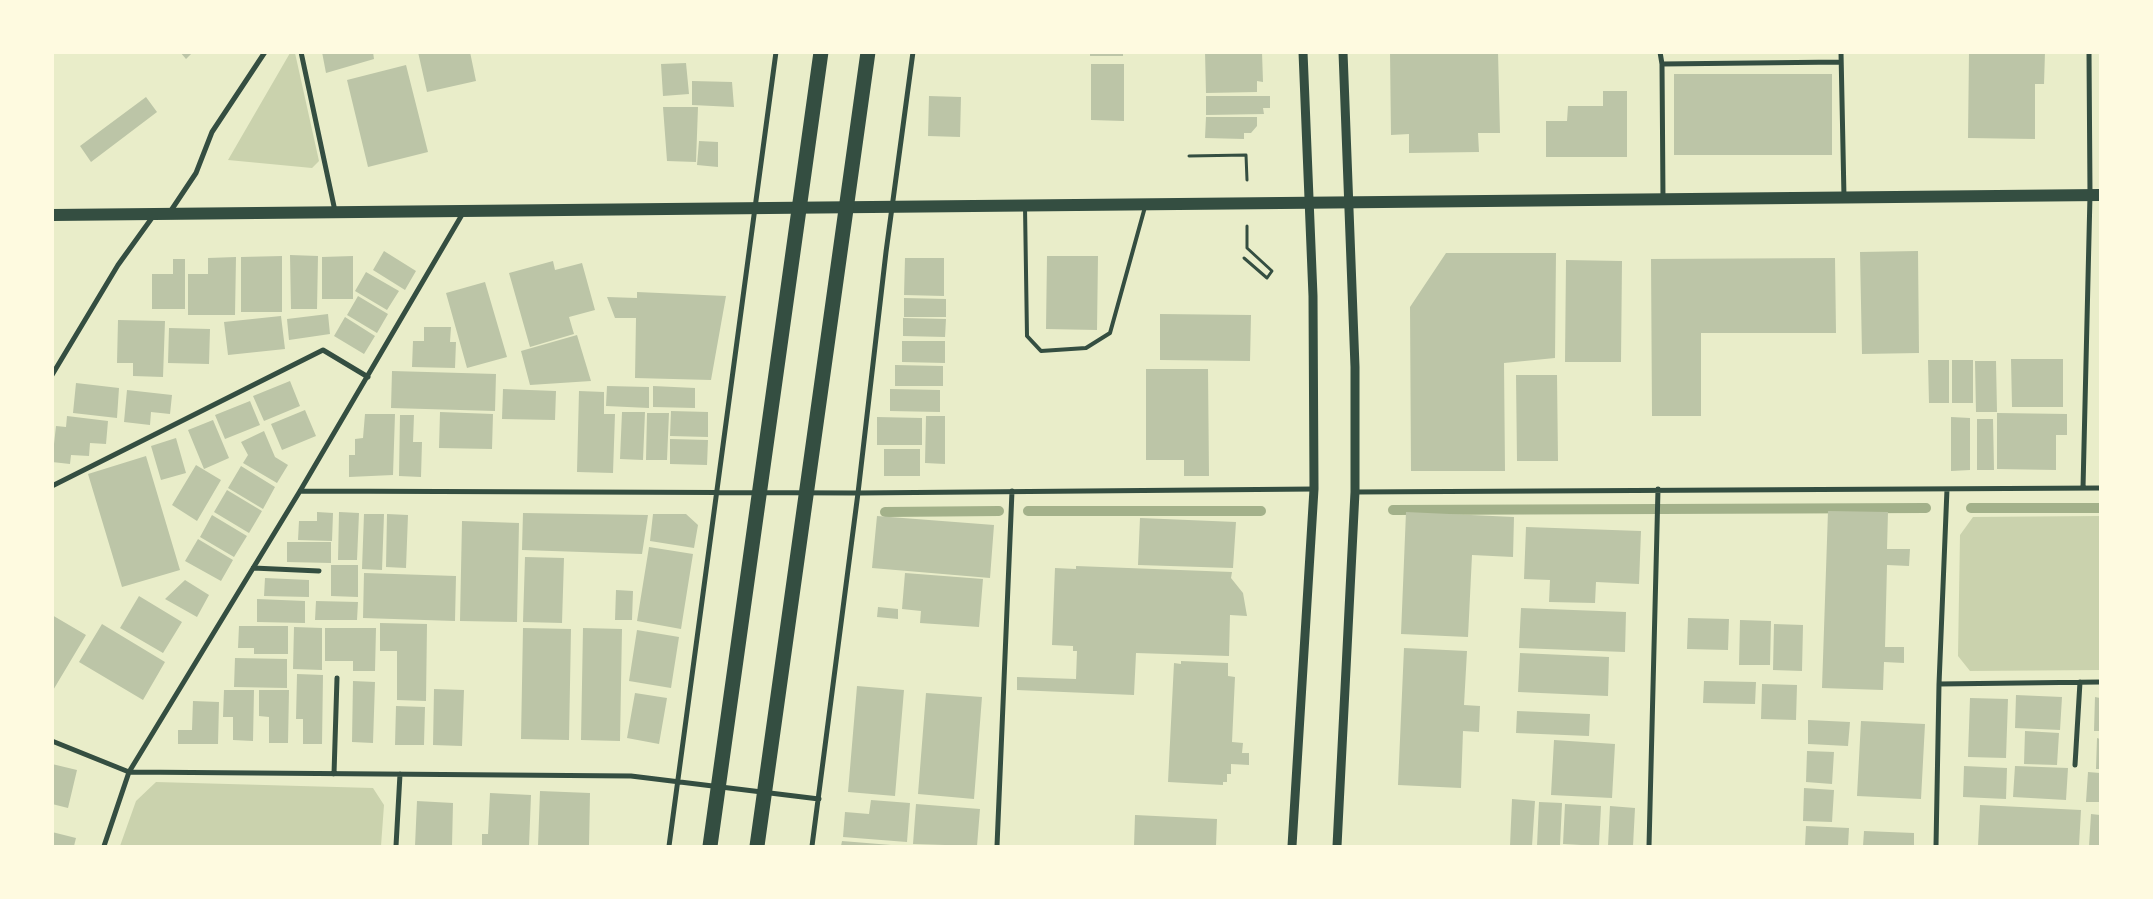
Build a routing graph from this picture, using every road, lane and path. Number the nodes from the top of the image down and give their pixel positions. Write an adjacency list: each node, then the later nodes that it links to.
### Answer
1 (265, 52): 28 (street)
2 (301, 52): 25 (street)
3 (776, 52): 24 (street)
4 (821, 52): 61 (highway)
5 (868, 52): 62 (highway)
6 (913, 52): 23 (street)
7 (1303, 52): 19 (street)
8 (1343, 52): 20 (street)
9 (1660, 52): 13 (street)
10 (1841, 52): 12 (street)
11 (2089, 52): 16 (street)
12 (1841, 62): 13 (street); 17 (street)
13 (1662, 64): 18 (street)
14 (1246, 155): 15 (path)
15 (1189, 156)
16 (2095, 195): 17 (main road); 35 (street)
17 (1844, 198): 18 (main road)
18 (1663, 200): 20 (main road)
19 (1308, 203): 20 (main road); 21 (main road); 37 (street)
20 (1350, 203): 43 (street)
21 (1146, 205): 22 (main road); 22 (lane)
22 (1025, 206): 23 (main road)
23 (893, 208): 24 (main road); 44 (street)
24 (755, 209): 26 (main road); 41 (street)
25 (335, 213): 26 (main road); 28 (main road)
26 (464, 213): 33 (street)
27 (155, 214): 28 (main road); 29 (main road); 32 (street)
28 (168, 214)
29 (52, 215)
30 (1247, 248): 31 (path)
31 (1244, 258)
32 (52, 375)
33 (368, 377): 34 (street); 40 (street)
34 (52, 486)
35 (2083, 488): 36 (street); 39 (street)
36 (2100, 488)
37 (1314, 489): 42 (street); 65 (street)
38 (1658, 489): 39 (street); 43 (street); 67 (street)
39 (1947, 489): 50 (street)
40 (300, 491): 41 (street); 45 (street)
41 (716, 491): 44 (street); 56 (street)
42 (1012, 491): 44 (street); 64 (street)
43 (1355, 492): 66 (street)
44 (858, 493): 57 (street)
45 (254, 568): 46 (street); 53 (street)
46 (320, 571)
47 (337, 678): 54 (street)
48 (2080, 682): 49 (street); 50 (street); 52 (street)
49 (2100, 682)
50 (1939, 684): 68 (street)
51 (52, 740): 53 (street)
52 (2075, 764)
53 (129, 772): 54 (street); 58 (street)
54 (334, 774): 55 (street)
55 (400, 774): 56 (street); 59 (street)
56 (677, 783): 57 (street); 60 (street)
57 (818, 799): 63 (street)
58 (104, 846)
59 (396, 846)
60 (669, 846)
61 (710, 846)
62 (757, 846)
63 (812, 846)
64 (997, 846)
65 (1292, 846)
66 (1336, 846)
67 (1649, 846)
68 (1936, 846)

